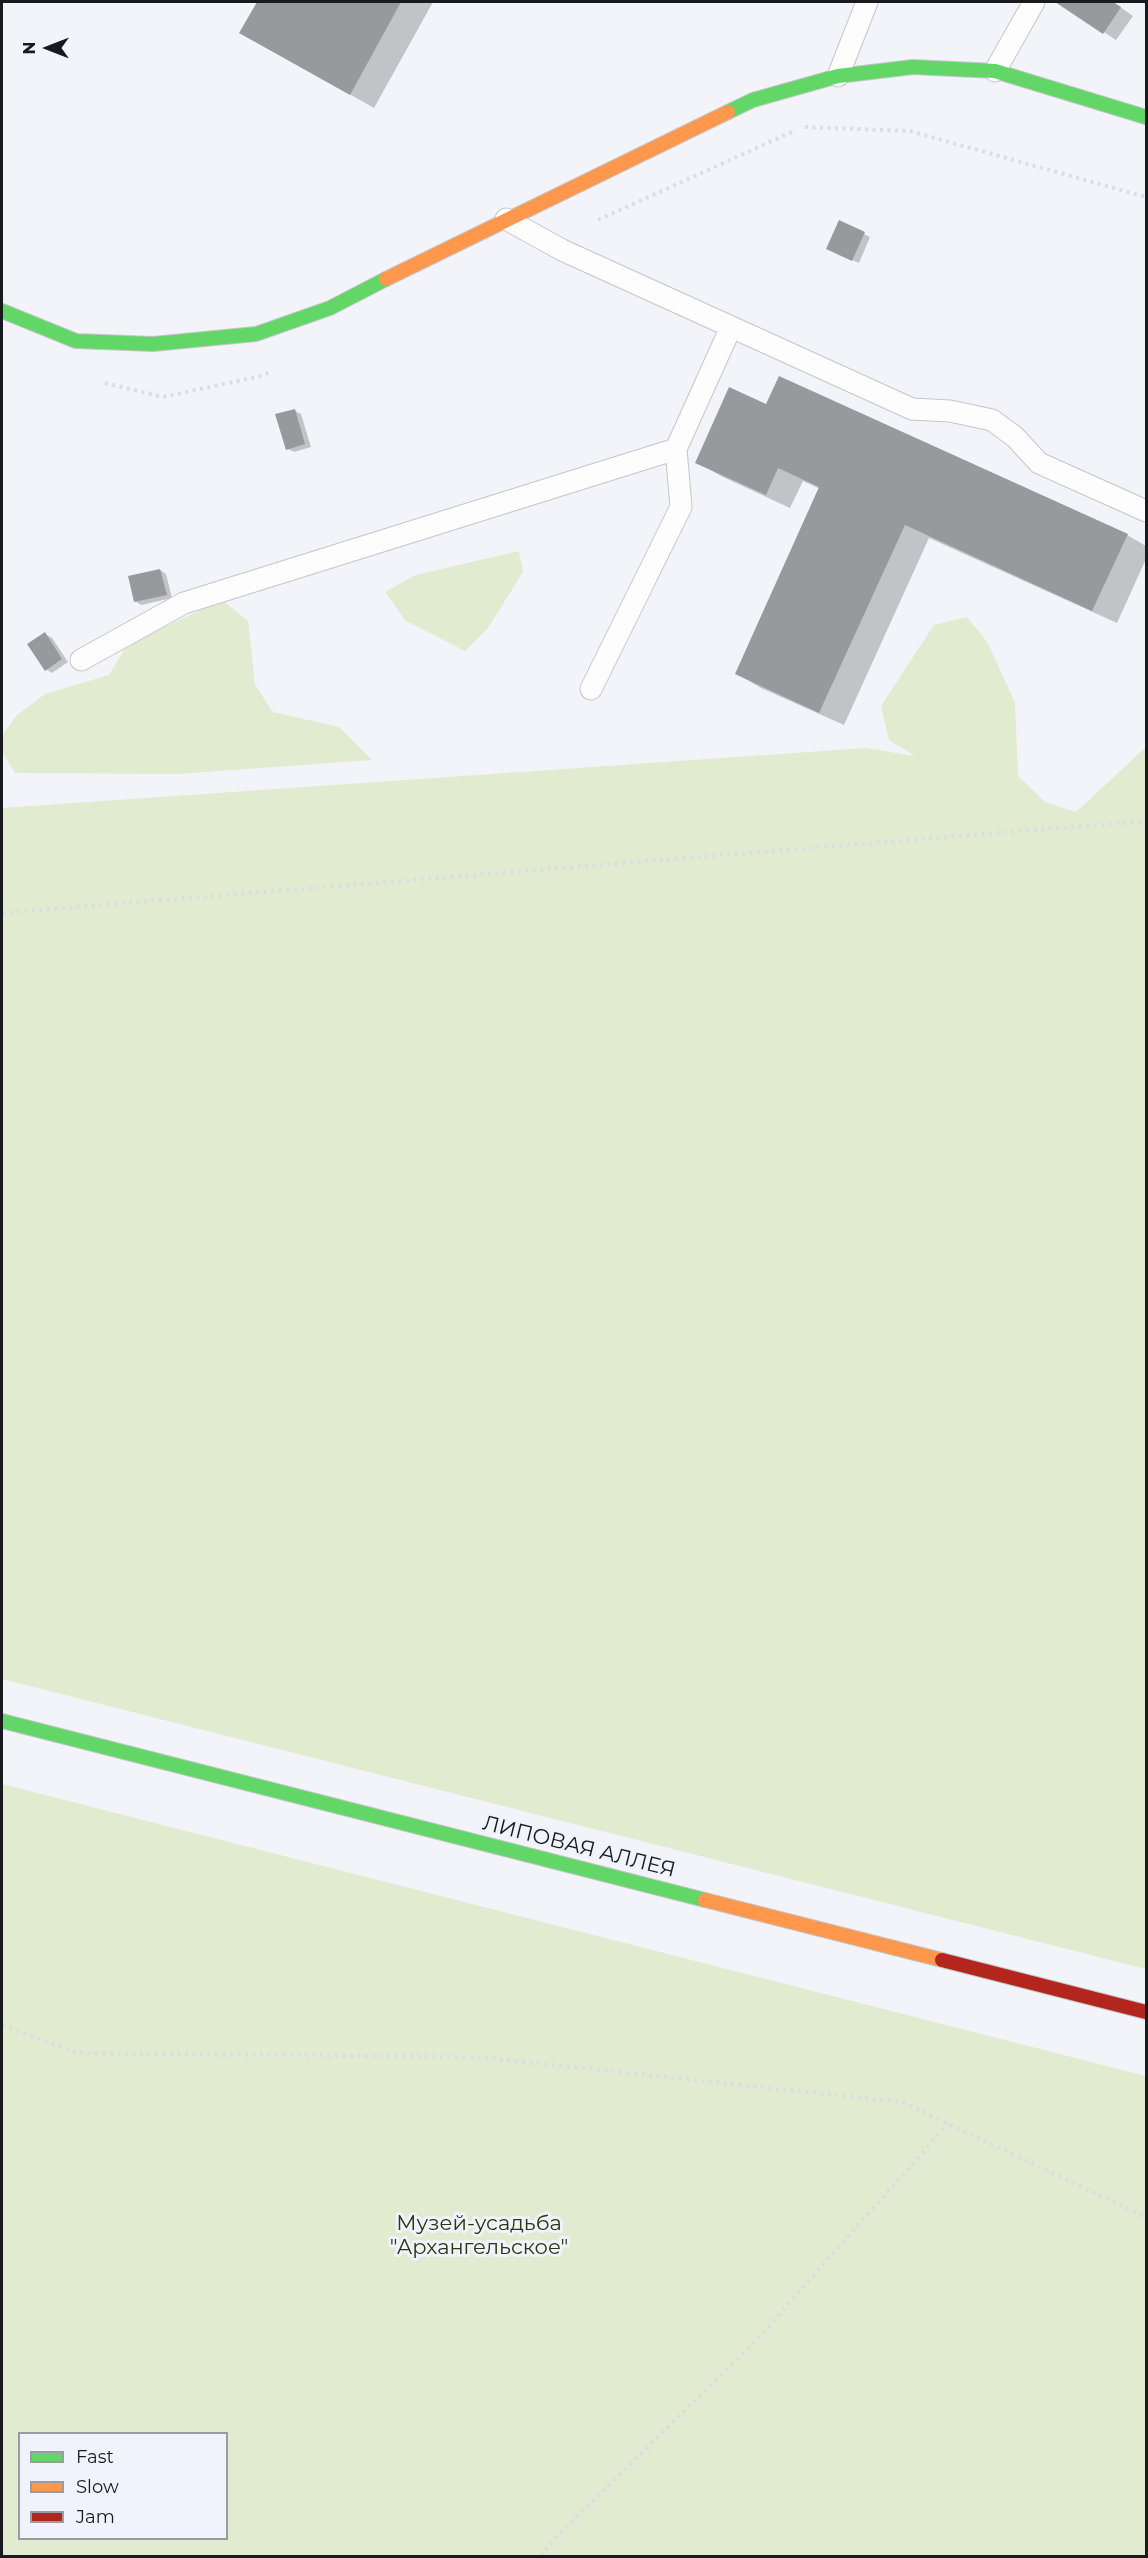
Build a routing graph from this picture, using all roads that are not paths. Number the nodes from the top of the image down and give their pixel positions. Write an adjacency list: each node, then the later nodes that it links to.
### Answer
1 (867, 2): 4 (lane)
2 (1034, 2): 3 (lane)
3 (995, 71): 4 (street); 5 (street)
4 (838, 76): 6 (street)
5 (1146, 117)
6 (506, 219): 7 (street); 8 (lane)
7 (2, 311)
8 (731, 327): 9 (lane); 10 (lane)
9 (676, 449): 11 (lane); 12 (lane)
10 (1146, 512)
11 (81, 660)
12 (591, 689)
13 (2, 1721): 14 (street, ЛИПОВАЯ АЛЛЕЯ)
14 (1146, 2012)

